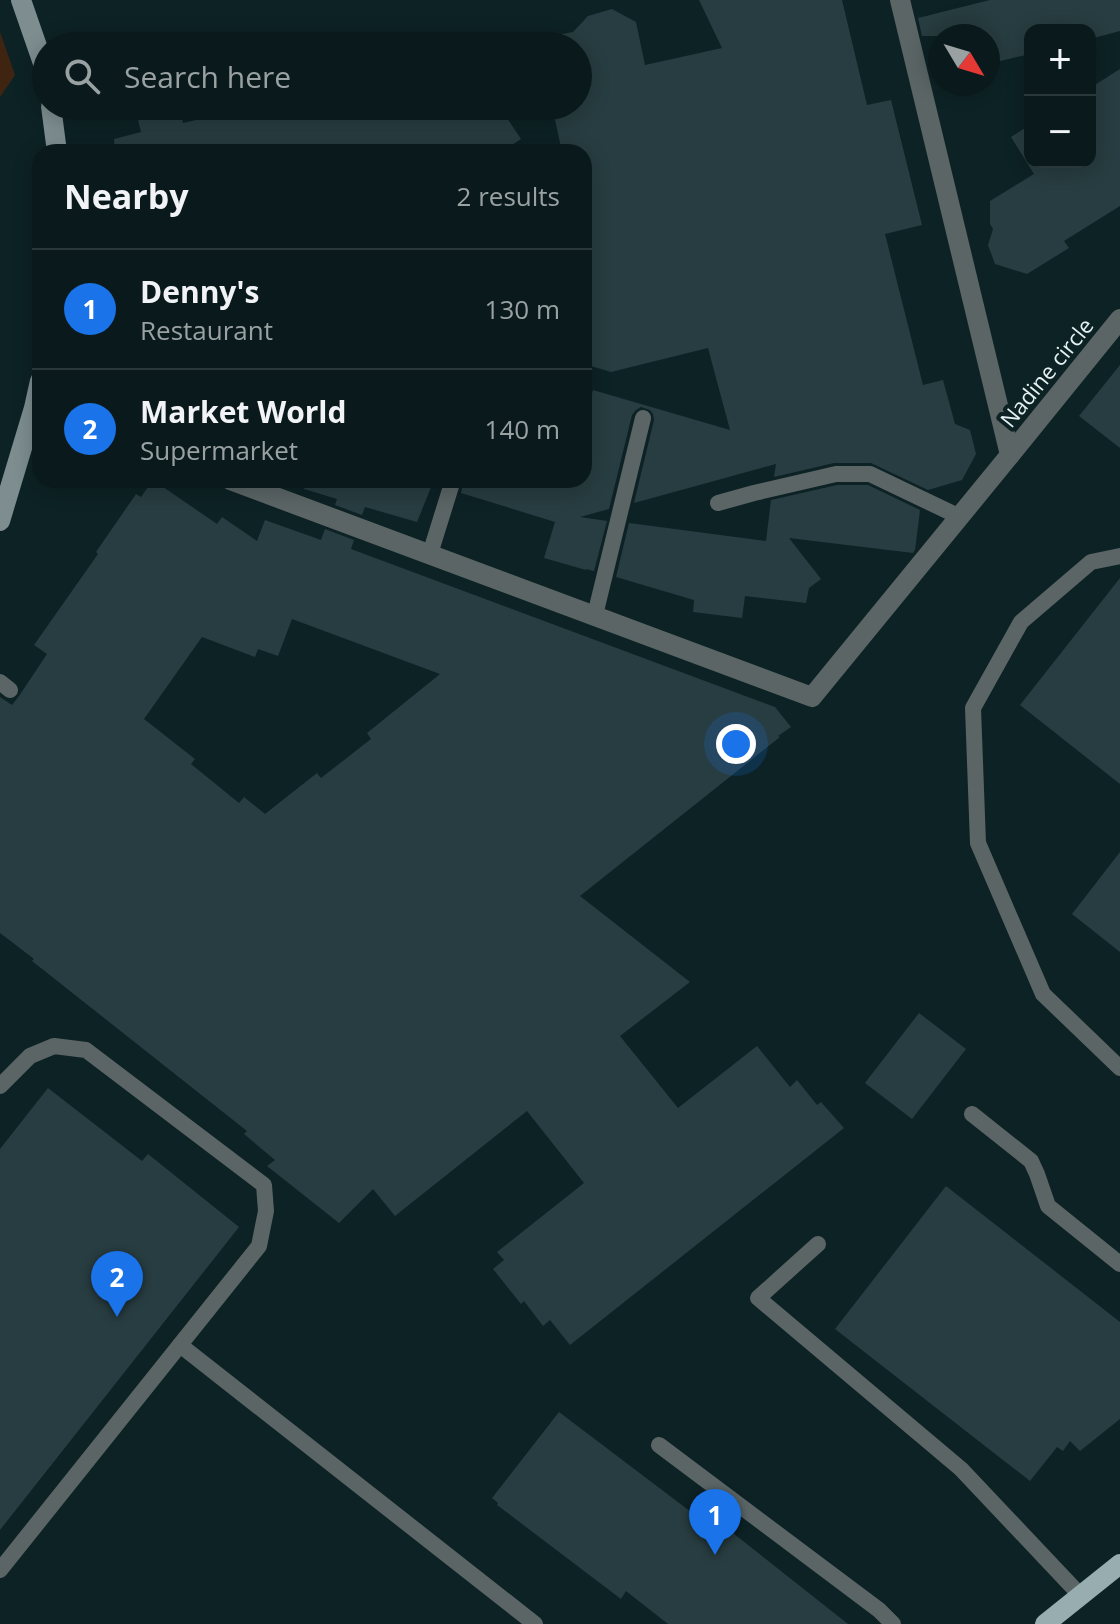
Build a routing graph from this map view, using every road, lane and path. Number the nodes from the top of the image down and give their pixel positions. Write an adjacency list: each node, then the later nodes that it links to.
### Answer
1 (21, 0): 3 (street)
2 (900, 0): 9 (street)
3 (32, 32)
4 (53, 120): 5 (street)
5 (56, 144)
6 (1120, 319): 9 (street, Nadine circle)
7 (643, 418): 17 (lane)
8 (32, 425): 14 (street)
9 (1010, 455): 13 (street, Nadine circle)
10 (271, 488): 15 (street)
11 (451, 488): 15 (lane)
12 (718, 503): 13 (lane)
13 (960, 517): 17 (street, Nadine circle)
14 (0, 521)
15 (430, 554): 17 (street)
16 (1120, 556): 18 (lane)
17 (595, 615)
18 (1120, 1068)
19 (0, 1086): 23 (lane)
20 (972, 1114): 22 (lane)
21 (818, 1244): 27 (lane)
22 (1120, 1264)
23 (180, 1345): 26 (lane); 28 (lane)
24 (659, 1445): 29 (lane)
25 (1120, 1564): 27 (main road)
26 (0, 1570)
27 (1081, 1596): 30 (main road)
28 (535, 1624)
29 (893, 1624)
30 (1045, 1624)

